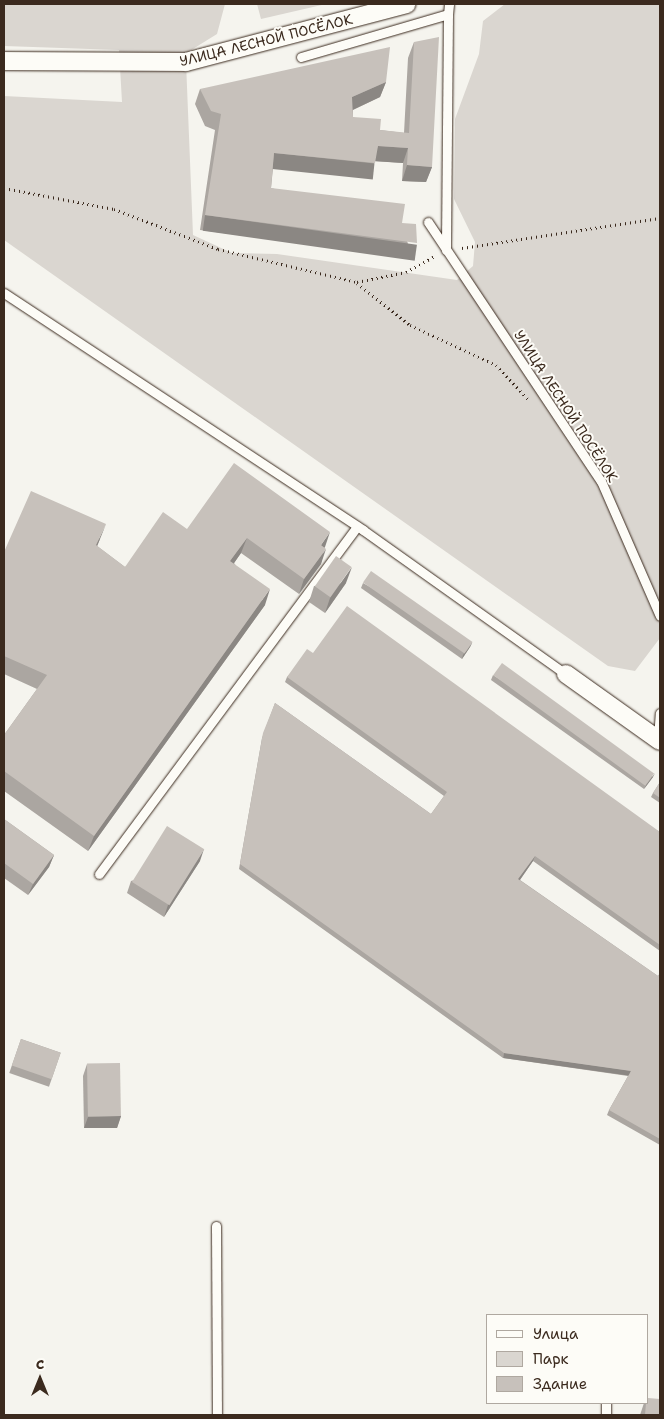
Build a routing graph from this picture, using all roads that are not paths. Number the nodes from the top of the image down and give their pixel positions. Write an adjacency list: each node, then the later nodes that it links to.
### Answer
1 (407, 4): 5 (street, УЛИЦА ЛЕСНОЙ ПОСЁЛОК)
2 (449, 4): 3 (lane)
3 (448, 14): 4 (lane); 7 (lane)
4 (301, 57)
5 (4, 61)
6 (428, 222): 7 (lane, УЛИЦА ЛЕСНОЙ ПОСЁЛОК)
7 (446, 250): 10 (lane, УЛИЦА ЛЕСНОЙ ПОСЁЛОК)
8 (4, 293): 9 (lane)
9 (357, 526): 11 (lane); 14 (lane)
10 (660, 616)
11 (566, 674): 13 (street)
12 (660, 712): 13 (lane)
13 (659, 740)
14 (99, 874)
15 (216, 1226): 16 (lane)
16 (217, 1415)

